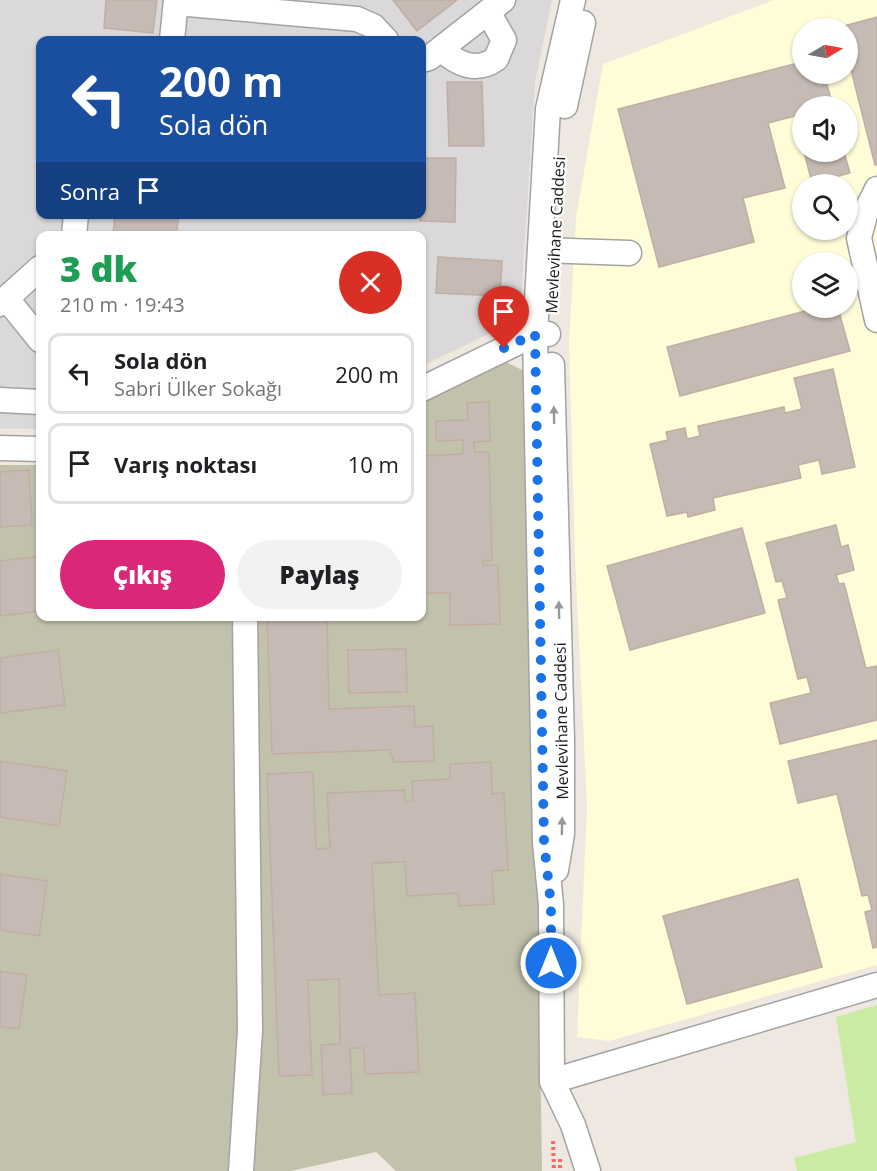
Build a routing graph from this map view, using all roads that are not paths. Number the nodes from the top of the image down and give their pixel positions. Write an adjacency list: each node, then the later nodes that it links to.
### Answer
1 (573, 0): 8 (street, Mevlevihane Caddesi)
2 (588, 0): 8 (street, Mevlevihane Caddesi)
3 (176, 2): 5 (street); 6 (street)
4 (496, 6): 7 (street); 7 (street)
5 (172, 36)
6 (382, 36)
7 (431, 54)
8 (568, 55): 10 (street, Mevlevihane Caddesi)
9 (877, 189): 14 (street)
10 (547, 250): 11 (street); 15 (street, Mevlevihane Caddesi)
11 (628, 253)
12 (36, 272): 13 (street)
13 (3, 301): 16 (street)
14 (877, 320)
15 (543, 334): 17 (street); 24 (street, Mevlevihane Caddesi)
16 (36, 336)
17 (426, 387)
18 (0, 400): 19 (street)
19 (36, 402)
20 (0, 448): 21 (street)
21 (36, 449)
22 (245, 621): 25 (street)
23 (877, 986): 24 (street)
24 (552, 1081): 26 (street)
25 (241, 1171)
26 (588, 1171)

